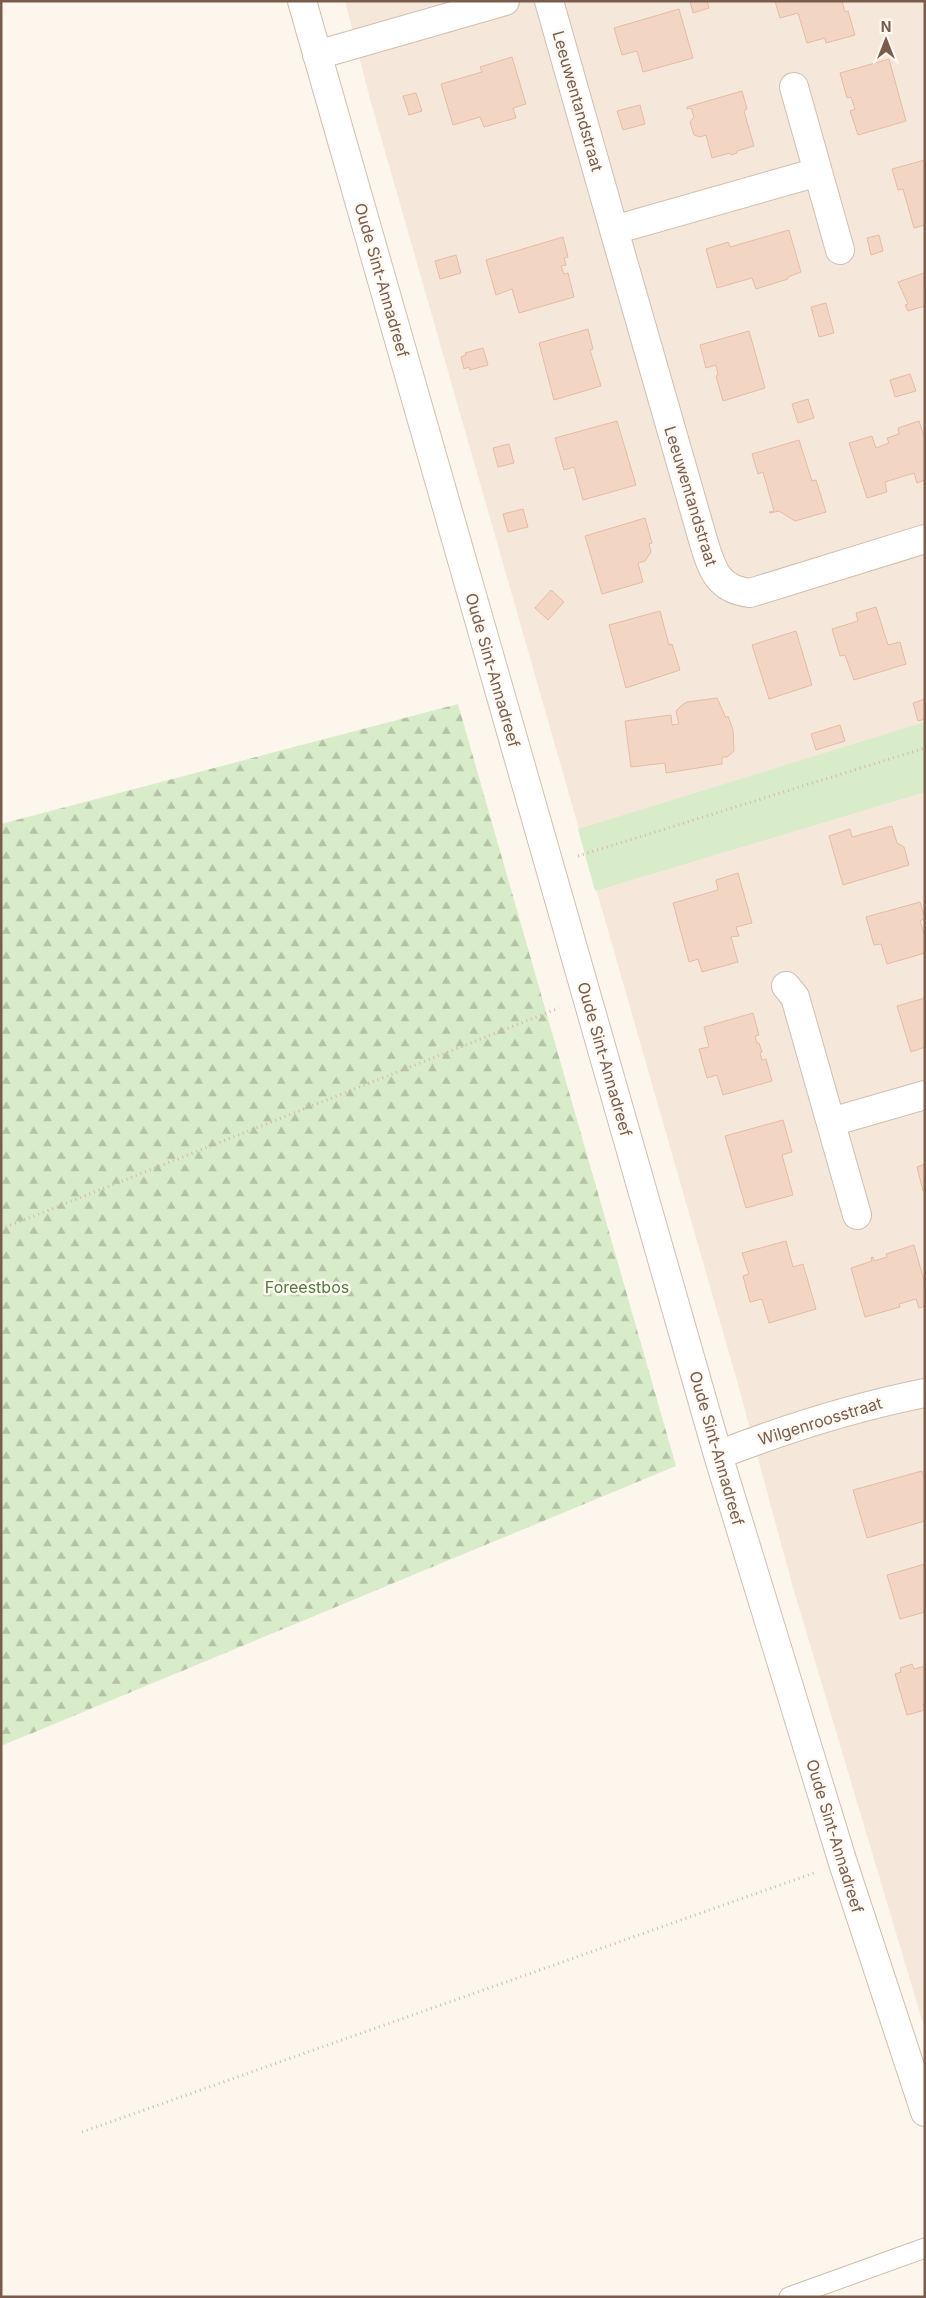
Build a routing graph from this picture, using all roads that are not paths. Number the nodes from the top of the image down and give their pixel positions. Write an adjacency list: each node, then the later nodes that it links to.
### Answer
1 (302, 1): 4 (street, Oude Sint-Annadreef)
2 (505, 1): 4 (street)
3 (549, 1): 7 (street, Leeuwentandstraat)
4 (317, 55): 15 (street, Oude Sint-Annadreef)
5 (794, 87): 6 (street)
6 (818, 172): 7 (street); 8 (street)
7 (614, 230): 9 (street, Leeuwentandstraat)
8 (840, 250)
9 (925, 539)
10 (786, 986): 12 (street)
11 (925, 1095): 12 (street)
12 (831, 1122): 13 (street)
13 (857, 1215)
14 (925, 1393): 15 (street, Wilgenroosstraat)
15 (718, 1455): 16 (street, Oude Sint-Annadreef)
16 (925, 2112)
17 (925, 2248): 18 (lane)
18 (789, 2297)

